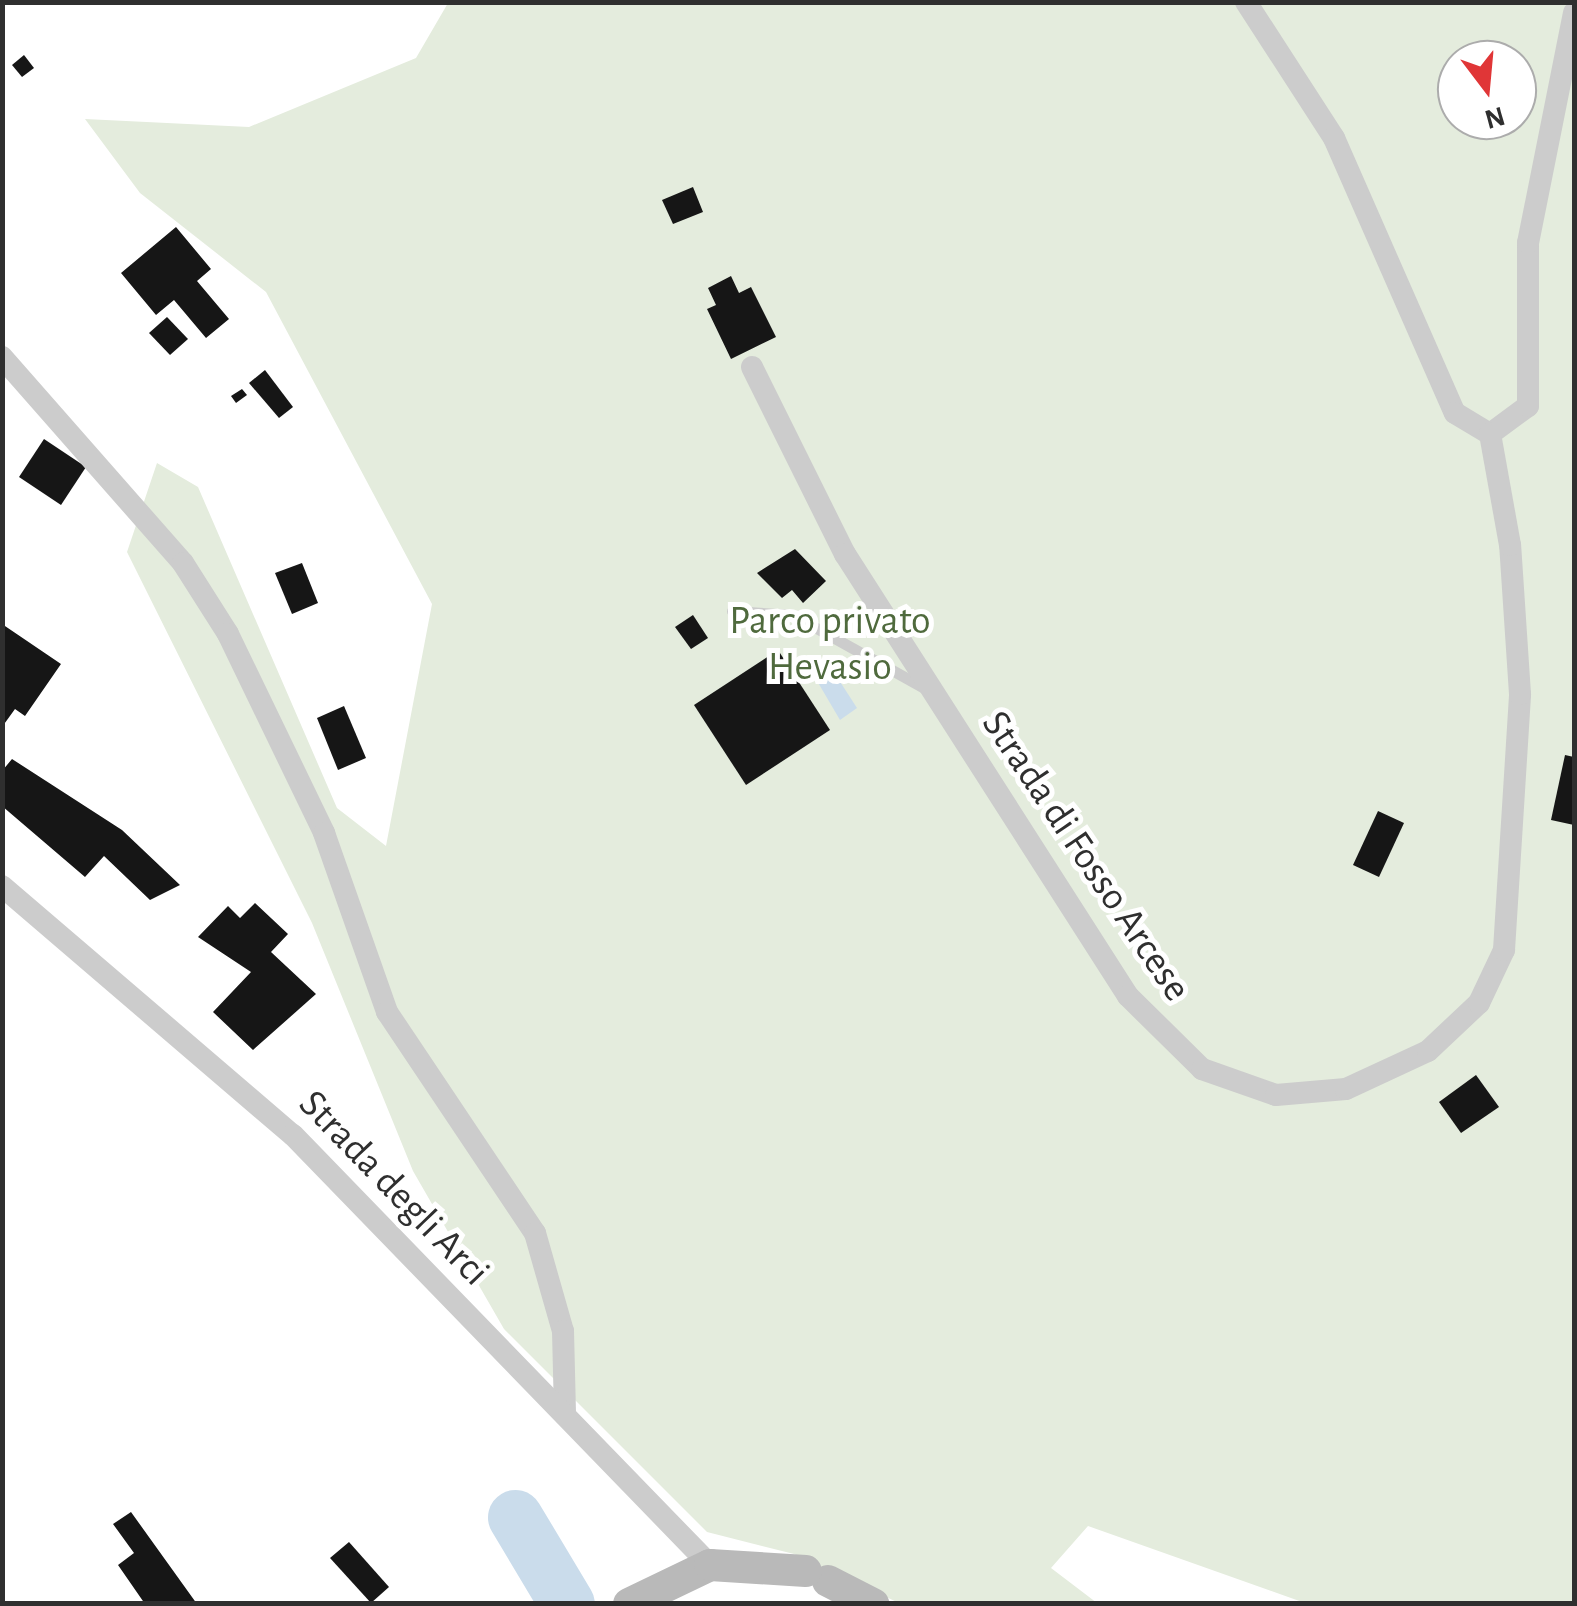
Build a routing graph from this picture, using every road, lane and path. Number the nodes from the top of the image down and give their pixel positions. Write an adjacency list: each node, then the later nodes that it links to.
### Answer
1 (1246, 2): 5 (street)
2 (1574, 12): 5 (street)
3 (2, 357): 9 (street)
4 (752, 368): 7 (street, Strada di Fosso Arcese)
5 (1490, 434): 7 (street, Strada di Fosso Arcese)
6 (732, 612): 7 (lane)
7 (930, 691)
8 (2, 886): 9 (street, Strada degli Arci)
9 (565, 1415): 10 (street, Strada degli Arci)
10 (710, 1565): 11 (main road); 12 (main road)
11 (629, 1604)
12 (873, 1604)

